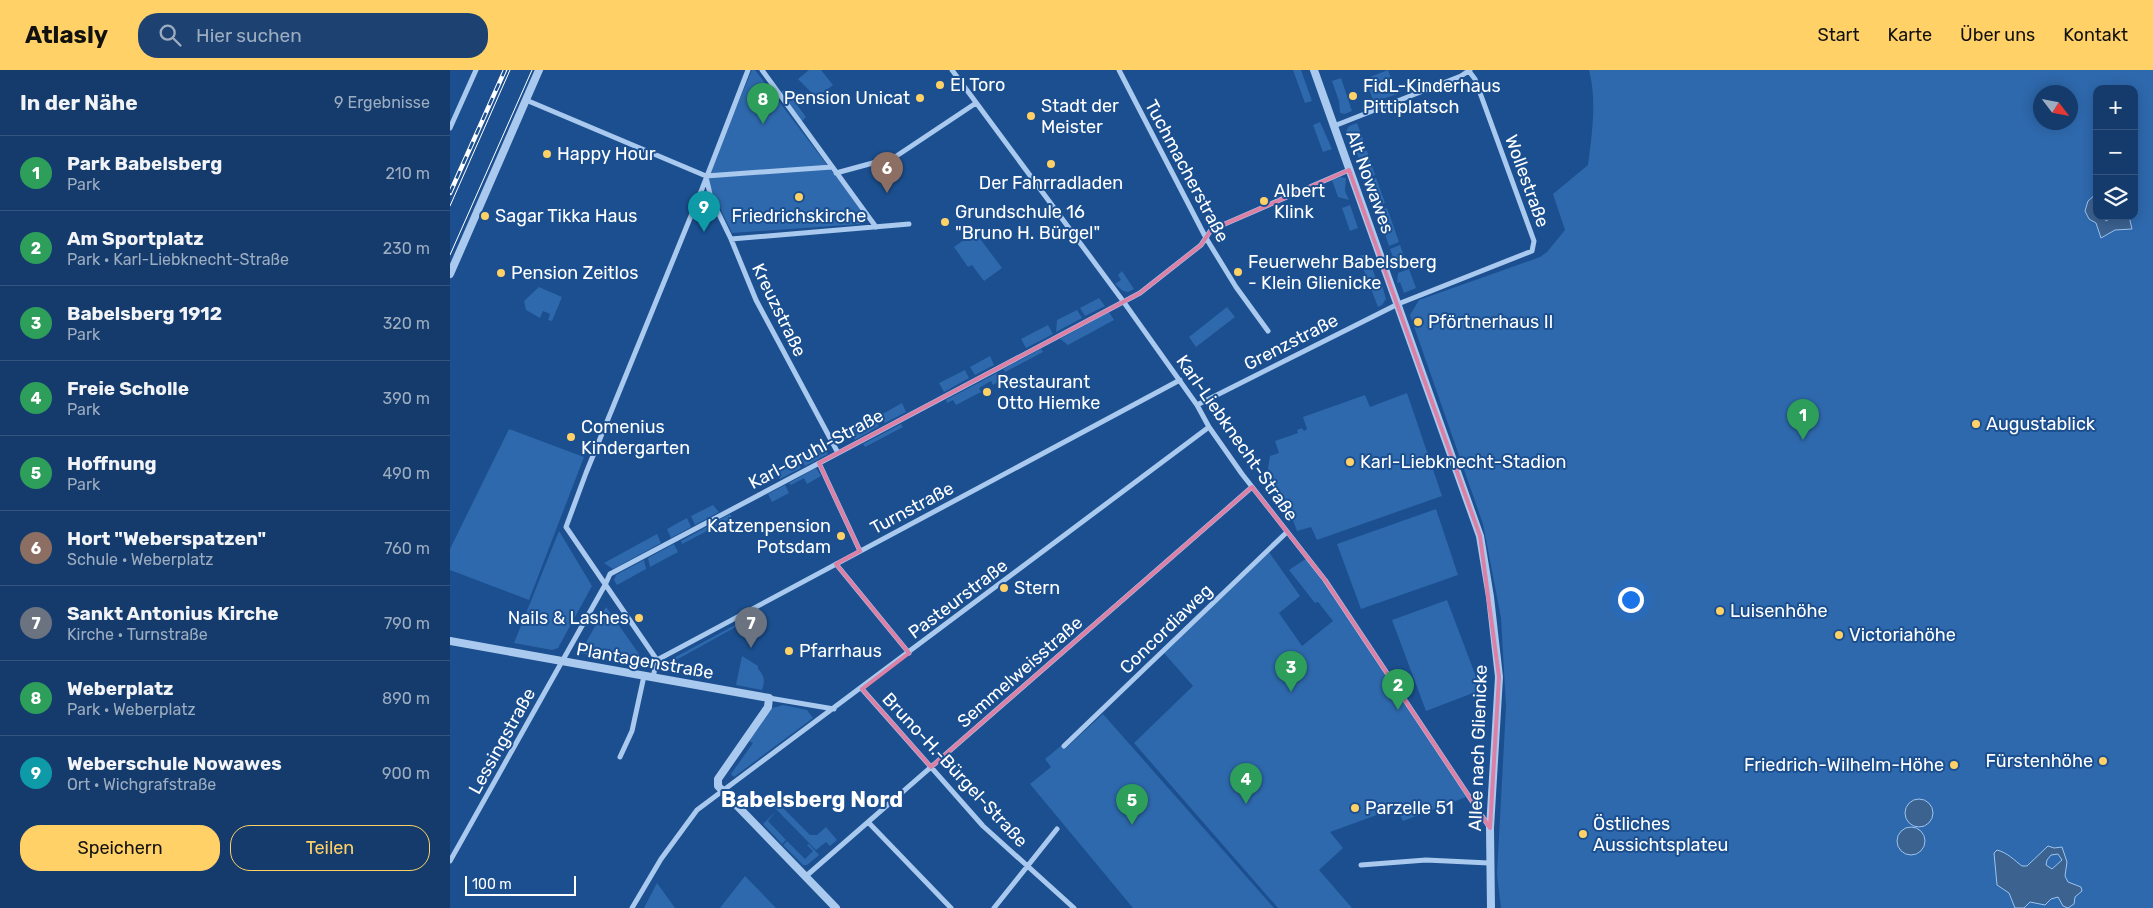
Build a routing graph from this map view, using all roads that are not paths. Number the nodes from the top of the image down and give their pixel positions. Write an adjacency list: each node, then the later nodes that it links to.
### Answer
1 (476, 70): 12 (street)
2 (539, 70): 9 (street)
3 (748, 70): 16 (street)
4 (762, 70): 13 (street)
5 (952, 70): 10 (street, Karl-Liebknecht-Straße)
6 (1119, 70): 19 (street, Tuchmacherstraße)
7 (1314, 70): 11 (street, Alt Nowawes)
8 (1469, 70): 11 (street); 23 (street, Wollestraße)
9 (526, 100): 16 (street); 21 (street)
10 (976, 103): 15 (street); 22 (street, Karl-Liebknecht-Straße)
11 (1334, 126): 14 (street, Alt Nowawes)
12 (450, 128)
13 (832, 167): 15 (street); 16 (street)
14 (1349, 170): 19 (street, Karl-Gruhl-Straße); 23 (street, Alt Nowawes)
15 (836, 172): 18 (street)
16 (706, 176): 20 (street, Kreuzstraße); 34 (street)
17 (909, 224): 18 (street)
18 (876, 227): 20 (street)
19 (1206, 238): 22 (street, Karl-Gruhl-Straße); 24 (street, Tuchmacherstraße)
20 (731, 239): 28 (street, Kreuzstraße)
21 (450, 274)
22 (1123, 301): 25 (street, Karl-Liebknecht-Straße); 28 (street, Karl-Gruhl-Straße)
23 (1398, 304): 26 (street, Grenzstraße); 49 (street, Allee nach Glienicke)
24 (1268, 331)
25 (1180, 380): 26 (street, Karl-Liebknecht-Straße); 32 (street, Turnstraße)
26 (1197, 406): 27 (street, Karl-Liebknecht-Straße)
27 (1209, 427): 30 (street, Karl-Liebknecht-Straße); 36 (street, Pasteurstraße)
28 (838, 453): 29 (street, Karl-Gruhl-Straße)
29 (819, 463): 32 (street); 34 (street, Karl-Gruhl-Straße)
30 (1252, 488): 31 (street, Karl-Liebknecht-Straße); 46 (street, Semmelweisstraße)
31 (1287, 532): 44 (street, Concordiaweg); 49 (street, Karl-Liebknecht-Straße)
32 (860, 551): 33 (street, Turnstraße)
33 (836, 564): 36 (street); 37 (street, Turnstraße)
34 (605, 585): 37 (street); 38 (street, Karl-Gruhl-Straße)
35 (450, 641): 38 (street, Plantagenstraße)
36 (909, 653): 41 (street, Pasteurstraße)
37 (657, 660): 40 (street)
38 (563, 661): 39 (street, Plantagenstraße); 51 (street, Lessingstraße)
39 (644, 676): 40 (street, Plantagenstraße); 45 (street)
40 (653, 677): 42 (street, Plantagenstraße)
41 (862, 688): 43 (street, Pasteurstraße); 46 (street, Bruno-H.-Bürgel-Straße)
42 (769, 698): 43 (street, Plantagenstraße); 47 (street)
43 (834, 709): 47 (street, Pasteurstraße)
44 (1064, 746)
45 (620, 756)
46 (932, 767): 48 (street, Semmelweisstraße); 54 (street, Bruno-H.-Bürgel-Straße)
47 (722, 793): 55 (street); 56 (street, Pasteurstraße)
48 (868, 822): 55 (street, Semmelweisstraße); 58 (street)
49 (1490, 828): 52 (street, Allee nach Glienicke)
50 (1057, 829): 54 (street)
51 (450, 861)
52 (1489, 863): 53 (street); 61 (street, Allee nach Glienicke)
53 (1361, 865)
54 (1027, 866): 59 (street); 60 (street, Bruno-H.-Bürgel-Straße)
55 (805, 876): 57 (street)
56 (632, 908)
57 (836, 908)
58 (951, 908)
59 (994, 908)
60 (1074, 908)
61 (1491, 908)

